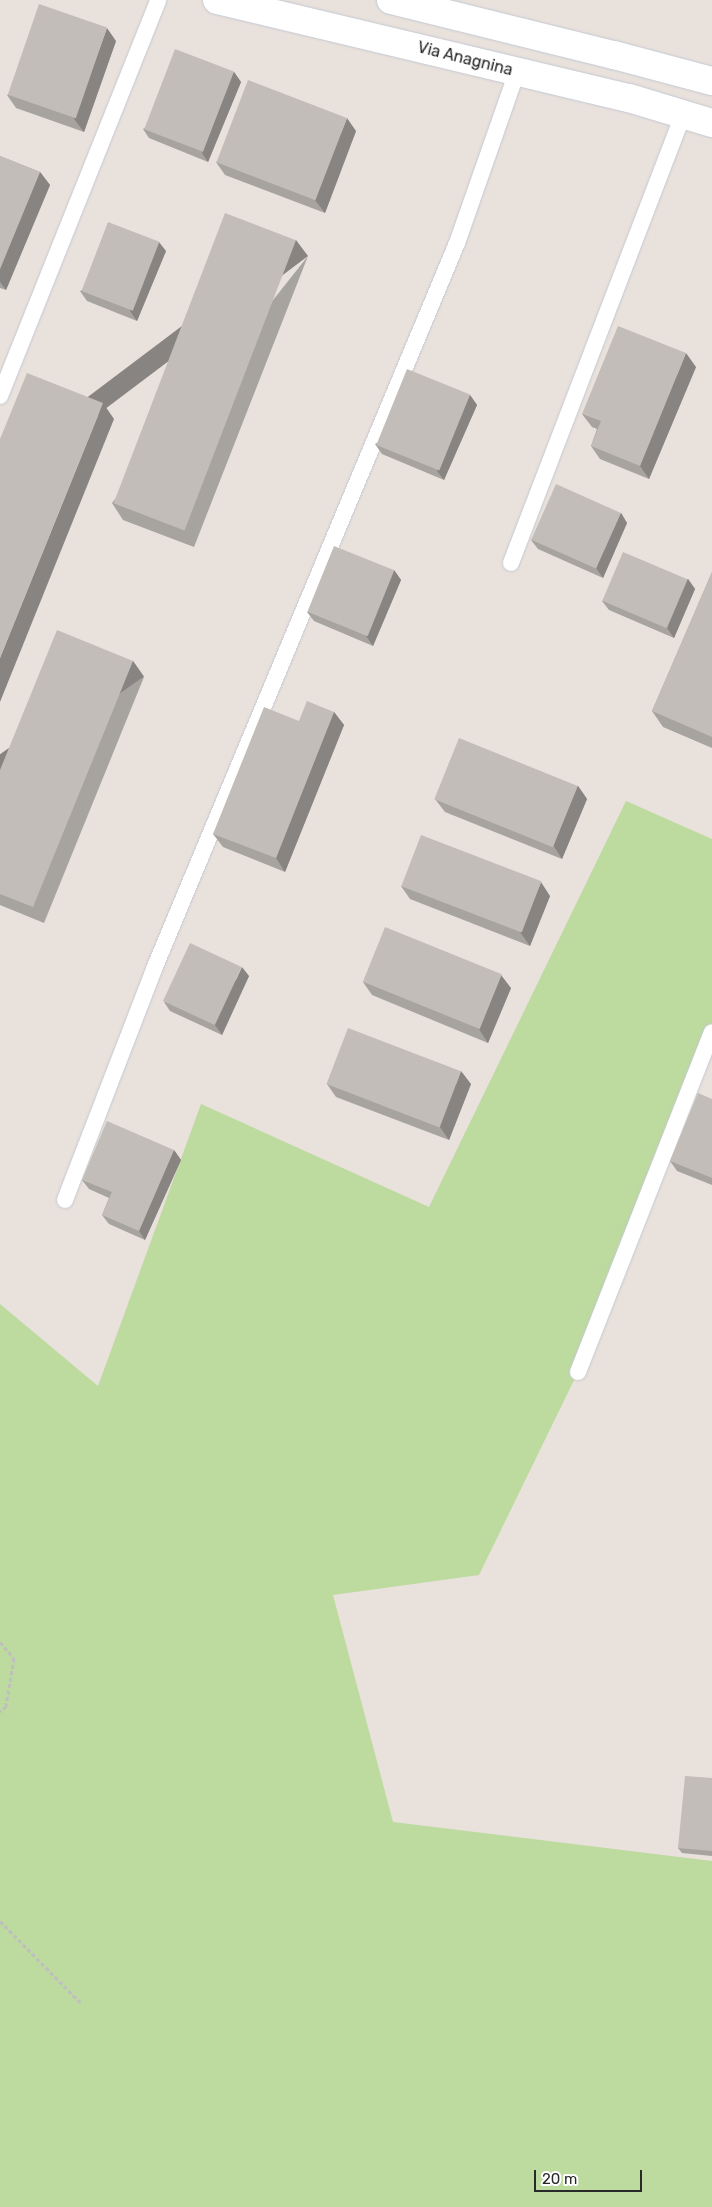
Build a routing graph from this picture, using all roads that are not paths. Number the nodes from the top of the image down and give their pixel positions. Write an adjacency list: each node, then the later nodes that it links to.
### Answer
1 (158, 0): 8 (lane)
2 (217, 0): 4 (main road, Via Anagnina)
3 (391, 0): 5 (main road)
4 (517, 72): 6 (main road, Via Anagnina); 11 (lane)
5 (712, 81)
6 (683, 114): 7 (main road, Via Anagnina); 9 (lane)
7 (712, 123)
8 (0, 396)
9 (512, 562)
10 (712, 1032): 12 (lane)
11 (65, 1200)
12 (578, 1372)

